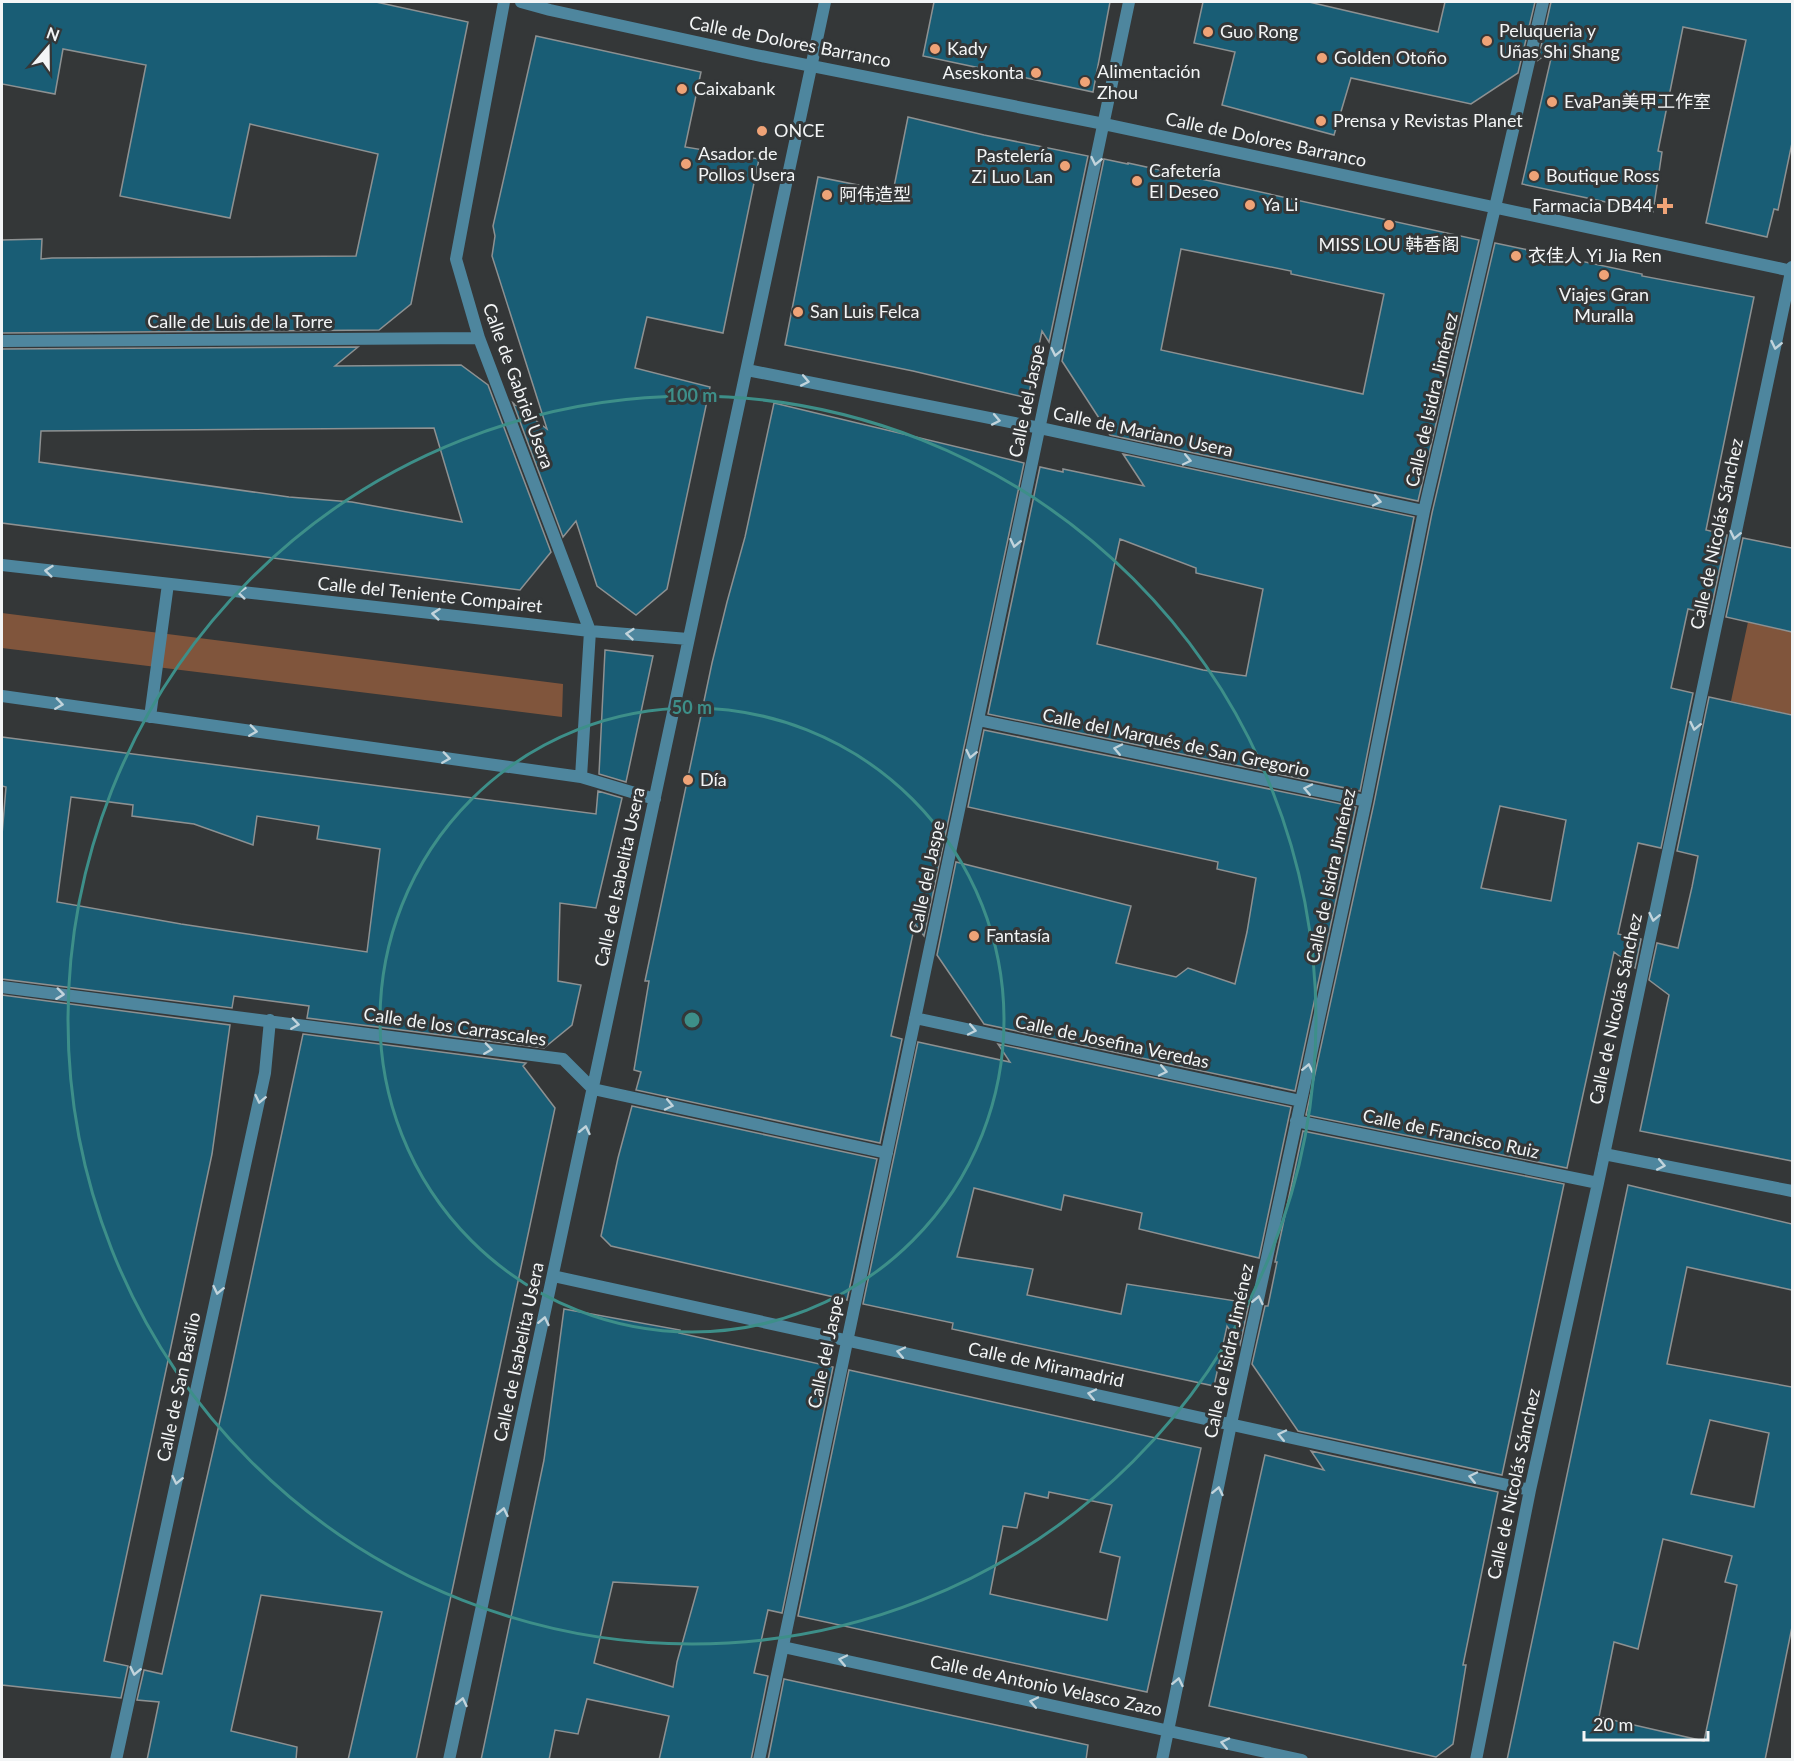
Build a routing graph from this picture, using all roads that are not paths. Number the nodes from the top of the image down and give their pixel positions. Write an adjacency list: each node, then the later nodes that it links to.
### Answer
1 (504, 2): 10 (street, Calle de Gabriel Usera)
2 (521, 2): 6 (street, Calle de Dolores Barranco)
3 (825, 2): 6 (street, Calle de Isabelita Usera)
4 (1129, 2): 7 (street, Calle del Jaspe)
5 (1543, 2): 8 (street, Calle de Isidra Jiménez)
6 (812, 65): 7 (street, Calle de Dolores Barranco); 12 (street, Calle de Isabelita Usera)
7 (1104, 123): 8 (street, Calle de Dolores Barranco); 13 (street, Calle del Jaspe, one-way to 13)
8 (1496, 207): 9 (street, Calle de Dolores Barranco); 14 (street, Calle de Isidra Jiménez)
9 (1792, 269): 32 (street, Calle de Nicolás Sánchez, one-way to 32)
10 (479, 338): 11 (street, Calle de Luis de la Torre); 17 (street, Calle de Gabriel Usera)
11 (2, 341)
12 (747, 370): 13 (street, Calle de Mariano Usera, one-way to 13); 18 (street, Calle de Isabelita Usera)
13 (1040, 428): 14 (street, Calle de Mariano Usera, one-way to 14); 21 (street, Calle del Jaspe, one-way to 21)
14 (1424, 511): 24 (street, Calle de Isidra Jiménez)
15 (2, 566): 16 (street, Calle del Teniente Compairet, one-way to 15)
16 (168, 584): 17 (street, Calle del Teniente Compairet, one-way to 16); 20 (street)
17 (590, 631): 18 (street, Calle del Teniente Compairet, one-way to 17); 22 (street, Calle de Gabriel Usera)
18 (688, 639): 23 (street, Calle de Isabelita Usera)
19 (2, 696): 20 (street, one-way to 20)
20 (150, 717): 22 (street, one-way to 22)
21 (978, 720): 24 (street, Calle del Marqués de San Gregorio, one-way to 21); 26 (street, Calle del Jaspe, one-way to 26)
22 (581, 777): 23 (street)
23 (655, 799): 28 (street, Calle de Isabelita Usera)
24 (1366, 801): 29 (street, Calle de Isidra Jiménez, one-way to 24)
25 (2, 987): 27 (street, Calle de los Carrascales, one-way to 27)
26 (915, 1018): 29 (street, Calle de Josefina Veredas, one-way to 29); 31 (street, Calle del Jaspe)
27 (270, 1020): 28 (street, Calle de los Carrascales, one-way to 28); 41 (street, Calle de San Basilio, one-way to 41)
28 (593, 1089): 31 (street, one-way to 31); 35 (street, Calle de Isabelita Usera, one-way to 28)
29 (1301, 1101): 30 (street, Calle de Isidra Jiménez)
30 (1296, 1121): 33 (street, Calle de Francisco Ruiz); 37 (street, Calle de Isidra Jiménez, one-way to 30)
31 (887, 1154): 36 (street, Calle del Jaspe)
32 (1604, 1154): 33 (street, Calle de Nicolás Sánchez); 34 (street, one-way to 34)
33 (1598, 1183): 38 (street, Calle de Nicolás Sánchez)
34 (1792, 1191)
35 (553, 1276): 36 (street, Calle de Miramadrid); 42 (street, Calle de Isabelita Usera, one-way to 35)
36 (847, 1340): 37 (street, Calle de Miramadrid, one-way to 36); 39 (street, Calle del Jaspe)
37 (1231, 1424): 38 (street, Calle de Miramadrid, one-way to 37); 40 (street, Calle de Isidra Jiménez, one-way to 37)
38 (1530, 1490): 46 (street, Calle de Nicolás Sánchez)
39 (783, 1647): 40 (street, Calle de Antonio Velasco Zazo, one-way to 39); 43 (street, Calle del Jaspe)
40 (1168, 1731): 44 (street, Calle de Isidra Jiménez); 45 (street, Calle de Antonio Velasco Zazo, one-way to 40)
41 (116, 1760)
42 (449, 1760)
43 (759, 1760)
44 (1162, 1760)
45 (1302, 1760)
46 (1476, 1760)

